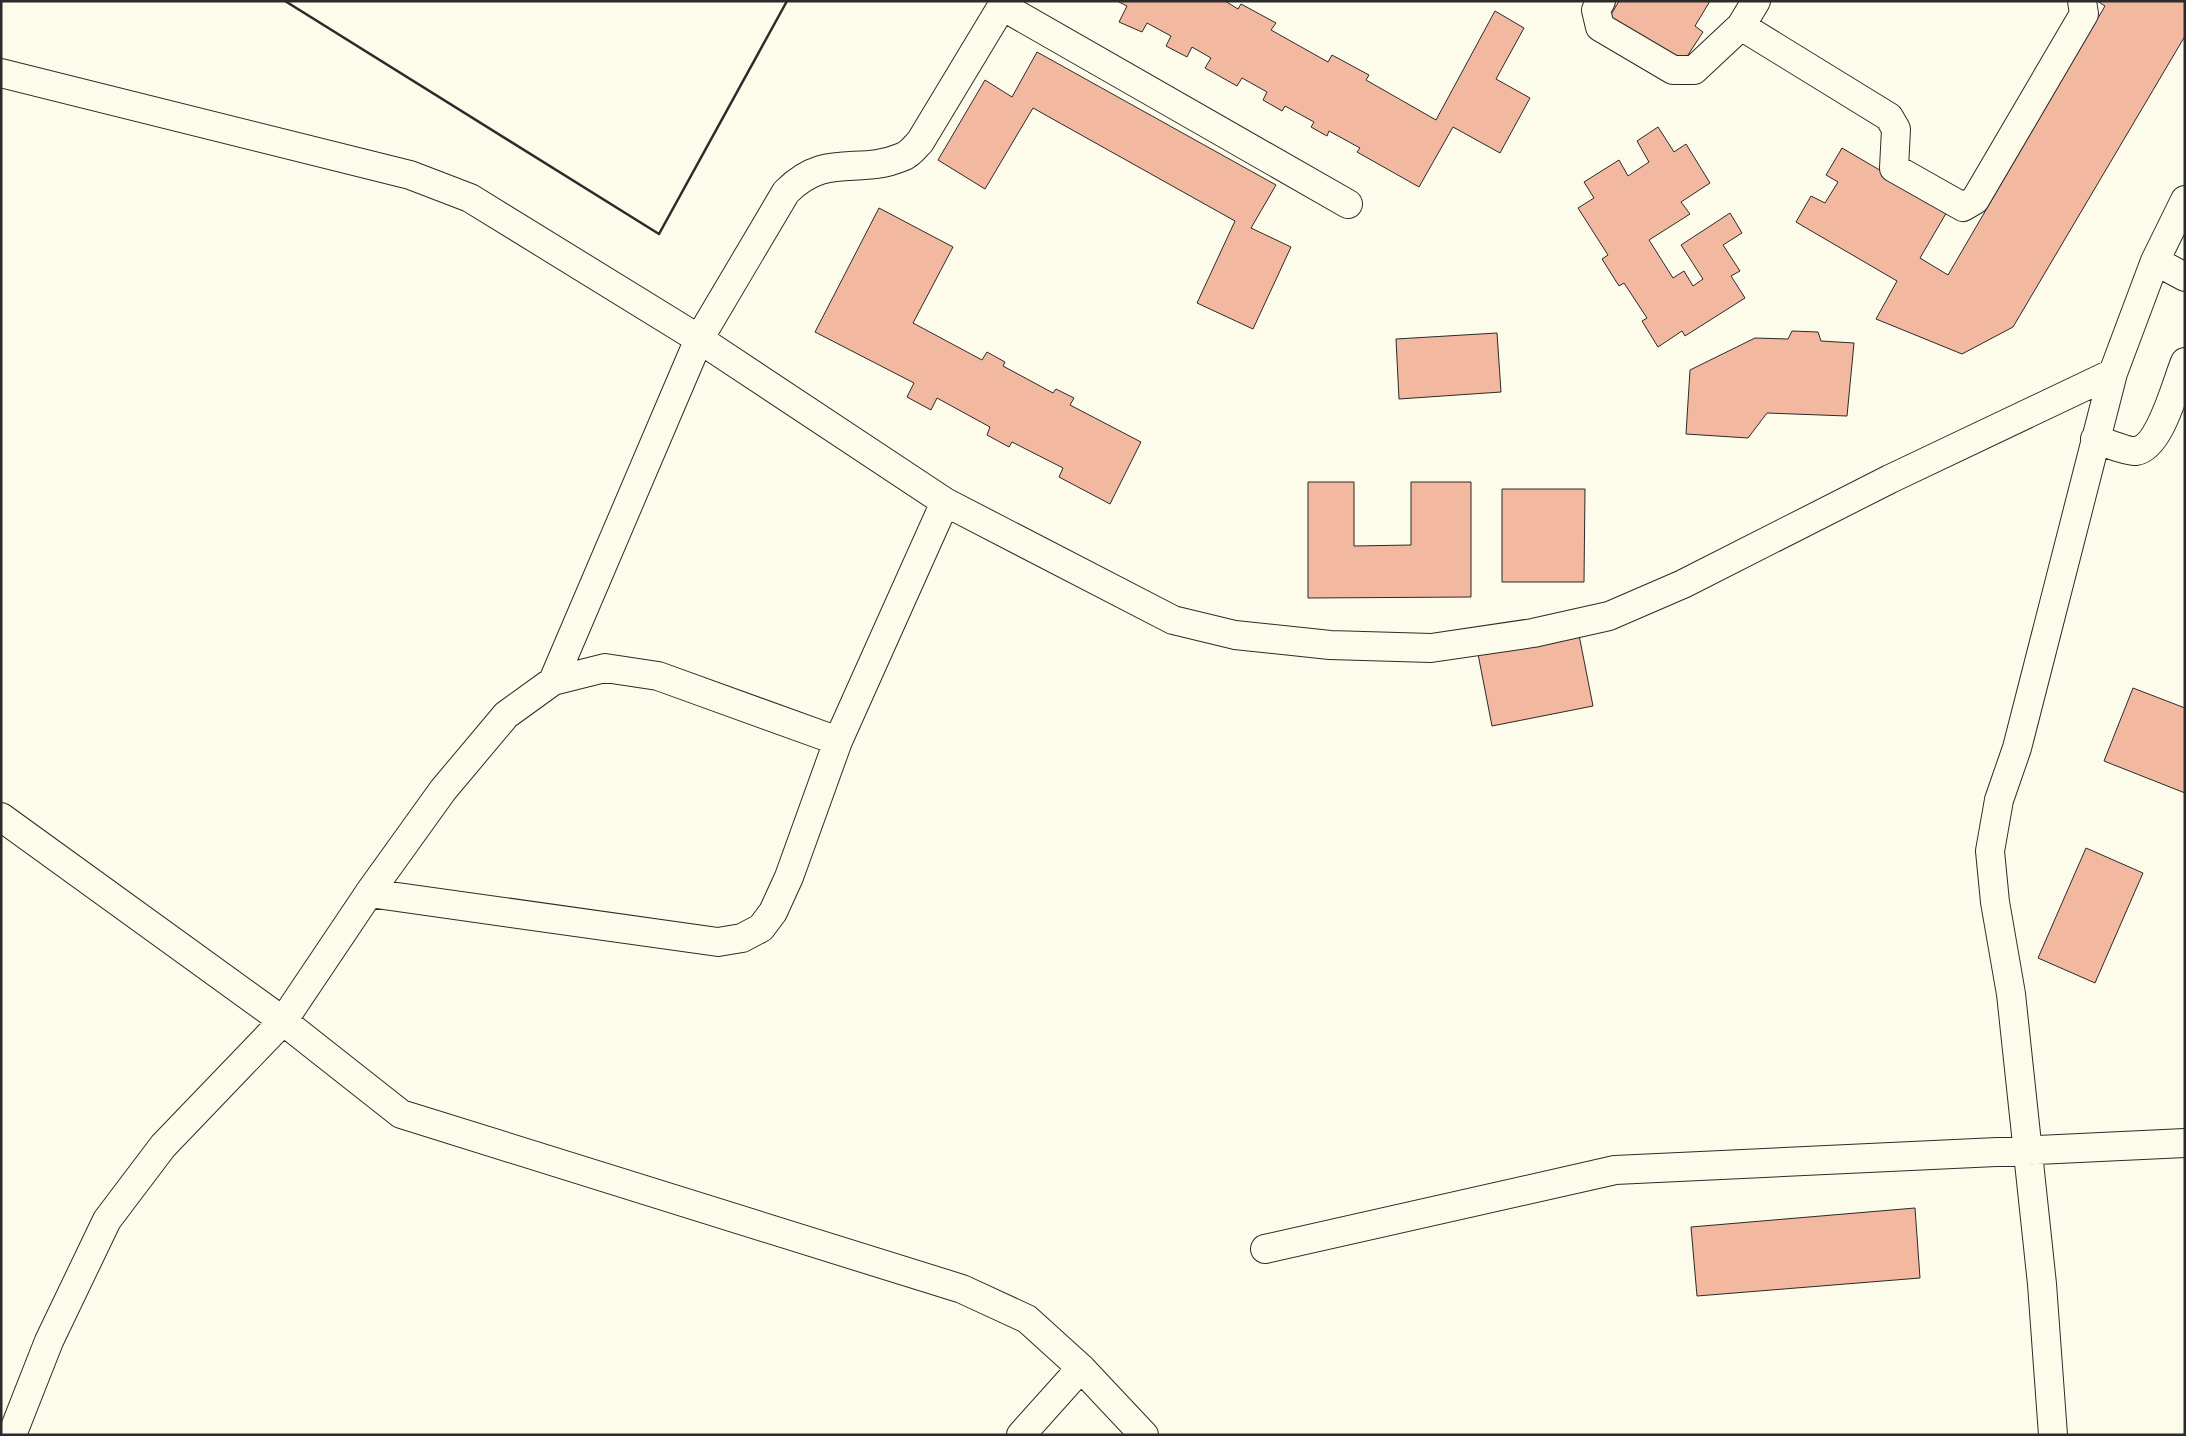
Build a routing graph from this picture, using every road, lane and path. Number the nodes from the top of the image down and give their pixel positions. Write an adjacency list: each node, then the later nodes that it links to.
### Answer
1 (1601, 1): 5 (street)
2 (1756, 1): 5 (street)
3 (2082, 1): 5 (street)
4 (1004, 4): 8 (street); 11 (street)
5 (1741, 26)
6 (1, 73): 11 (street)
7 (2185, 200): 9 (street)
8 (1348, 204)
9 (2155, 262): 10 (street); 13 (street)
10 (2185, 277)
11 (699, 338): 15 (street); 16 (street)
12 (2183, 372): 14 (street)
13 (2112, 373): 14 (street); 15 (street)
14 (2095, 439): 22 (street)
15 (945, 502): 17 (street)
16 (553, 681): 17 (street); 19 (street)
17 (838, 741): 19 (street)
18 (1, 817): 20 (street)
19 (369, 894): 20 (street)
20 (283, 1021): 24 (street); 26 (street)
21 (2185, 1143): 22 (street)
22 (2027, 1150): 23 (street); 28 (street)
23 (1265, 1249)
24 (1081, 1368): 25 (street); 27 (street)
25 (1026, 1432)
26 (12, 1435)
27 (1144, 1435)
28 (2053, 1435)

